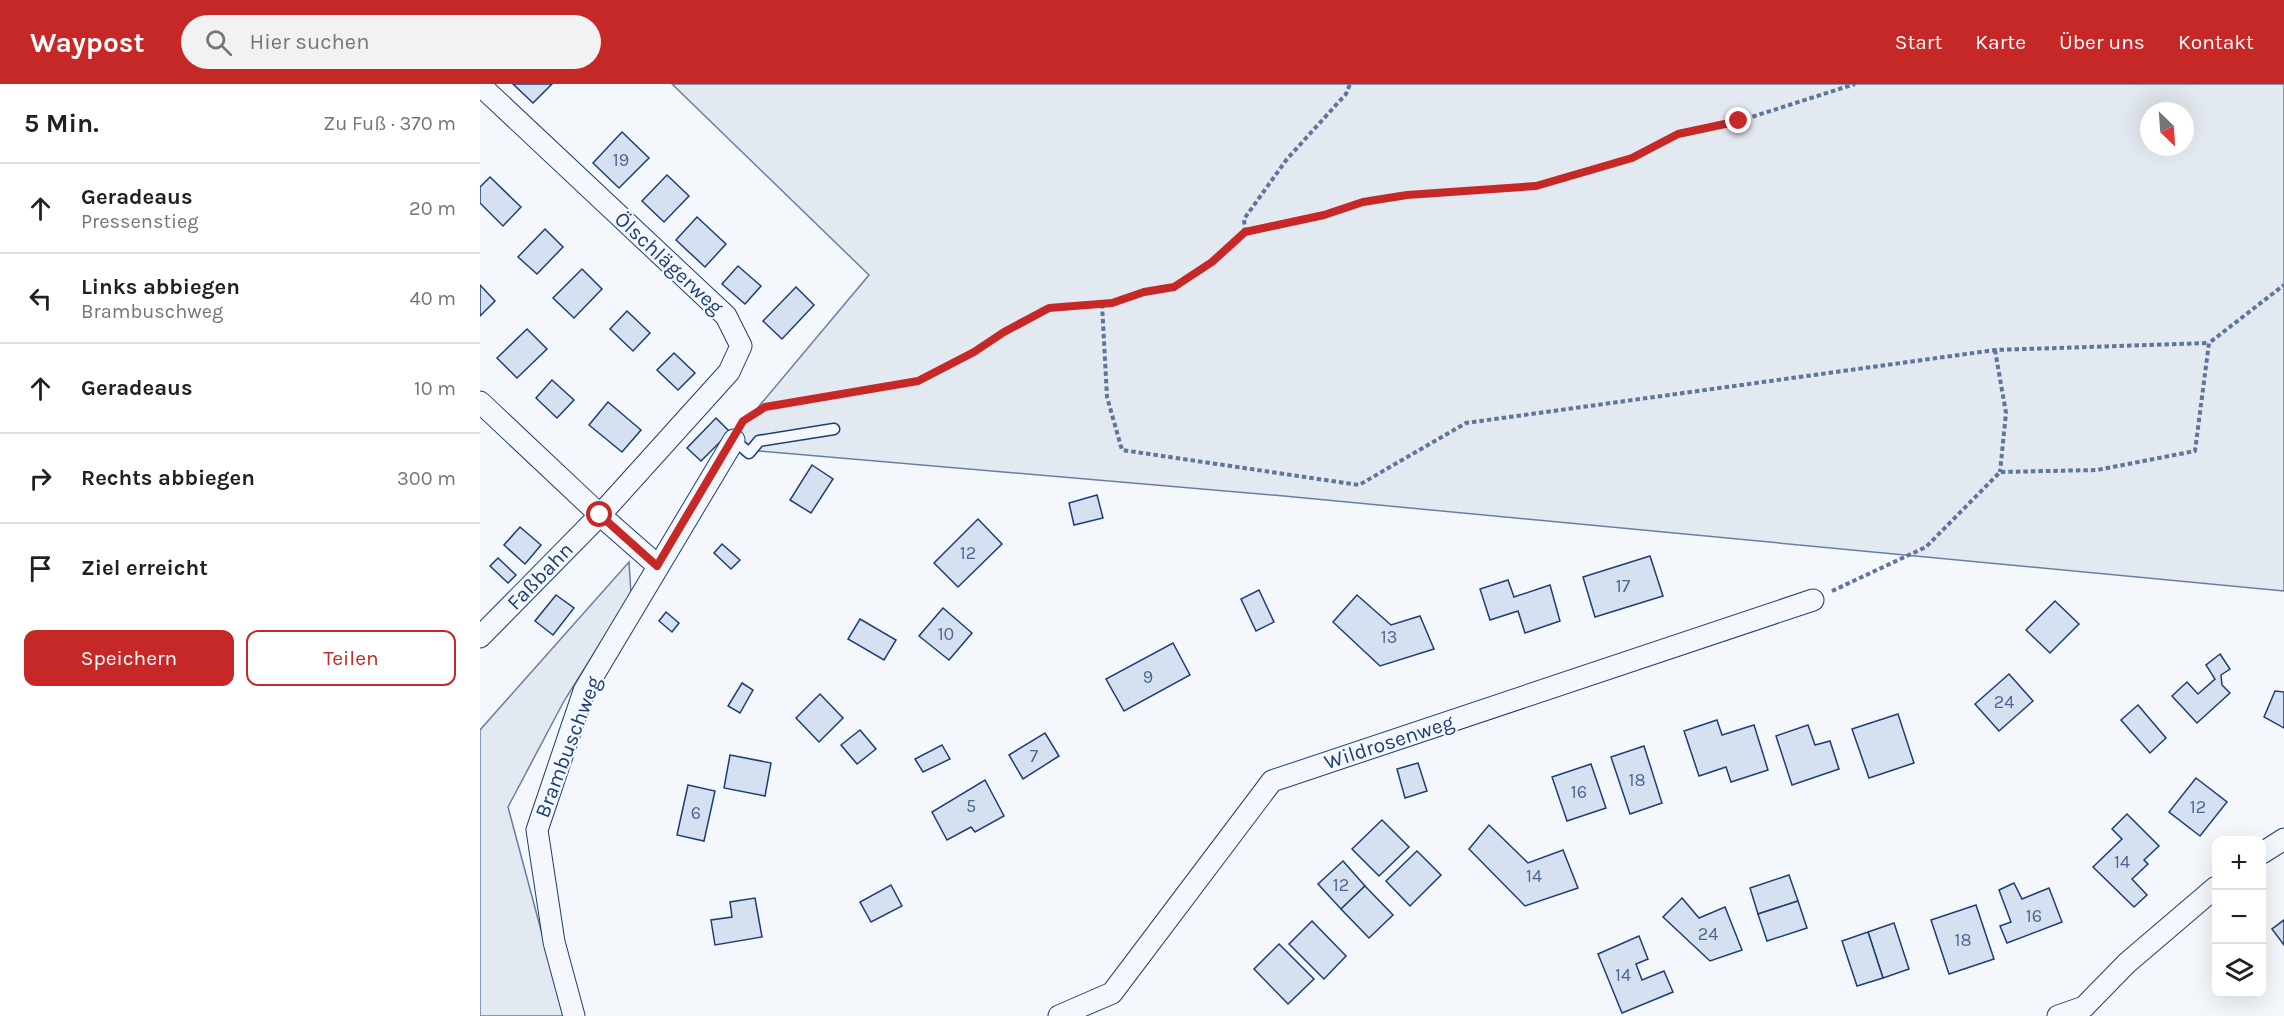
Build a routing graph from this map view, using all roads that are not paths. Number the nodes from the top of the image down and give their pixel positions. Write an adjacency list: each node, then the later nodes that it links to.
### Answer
1 (480, 85): 5 (street, Ölschlägerweg)
2 (480, 402): 5 (street)
3 (834, 429): 4 (lane)
4 (734, 440): 6 (street, Brambuschweg)
5 (600, 515): 6 (street); 8 (street, Faßbahn)
6 (657, 566): 12 (street, Brambuschweg)
7 (1813, 600): 13 (street, Wildrosenweg)
8 (480, 637)
9 (2284, 839): 10 (street)
10 (2266, 850)
11 (2213, 890): 14 (street)
12 (573, 1016)
13 (1059, 1016)
14 (2058, 1016)

